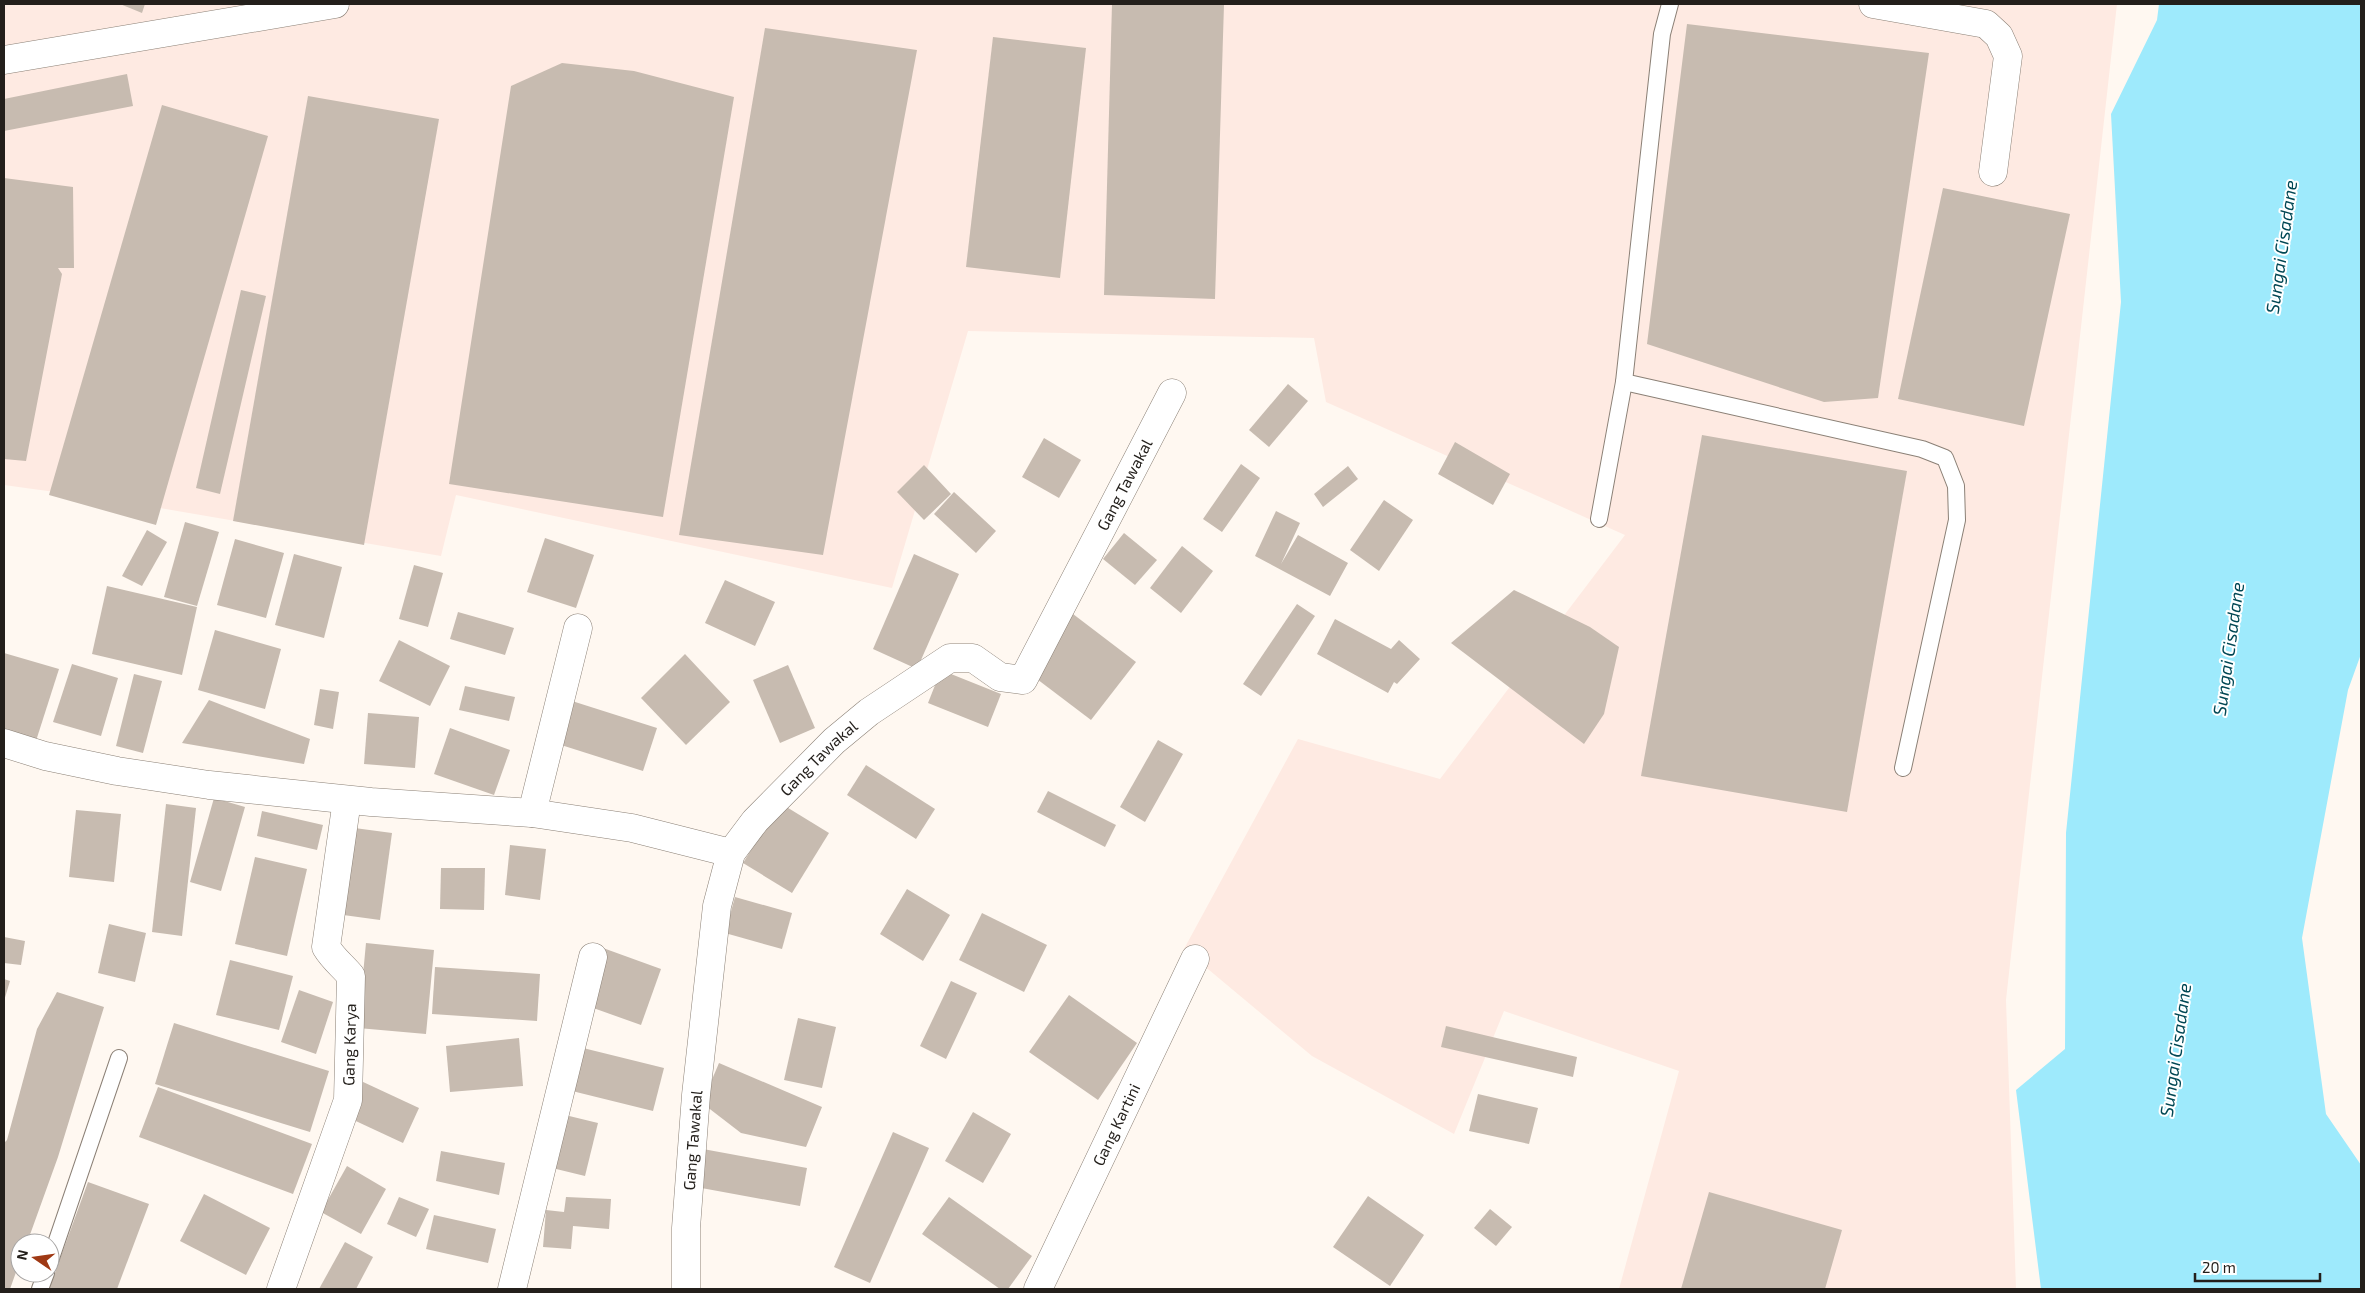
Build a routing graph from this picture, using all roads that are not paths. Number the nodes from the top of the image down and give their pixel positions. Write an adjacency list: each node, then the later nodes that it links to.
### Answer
1 (335, 4): 4 (street)
2 (1670, 4): 6 (lane)
3 (1873, 4): 5 (street)
4 (4, 60)
5 (1994, 172)
6 (1624, 382): 8 (lane); 11 (lane)
7 (1172, 393): 14 (street, Gang Tawakal)
8 (1599, 519)
9 (578, 628): 13 (street)
10 (4, 744): 12 (street)
11 (1903, 768)
12 (347, 800): 13 (street); 19 (street, Gang Karya)
13 (532, 813): 14 (street)
14 (731, 853): 21 (street, Gang Tawakal)
15 (593, 957): 20 (street)
16 (1195, 959): 22 (street, Gang Kartini)
17 (119, 1058): 18 (lane)
18 (60, 1233)
19 (281, 1289)
20 (512, 1289)
21 (686, 1289)
22 (1038, 1289)

